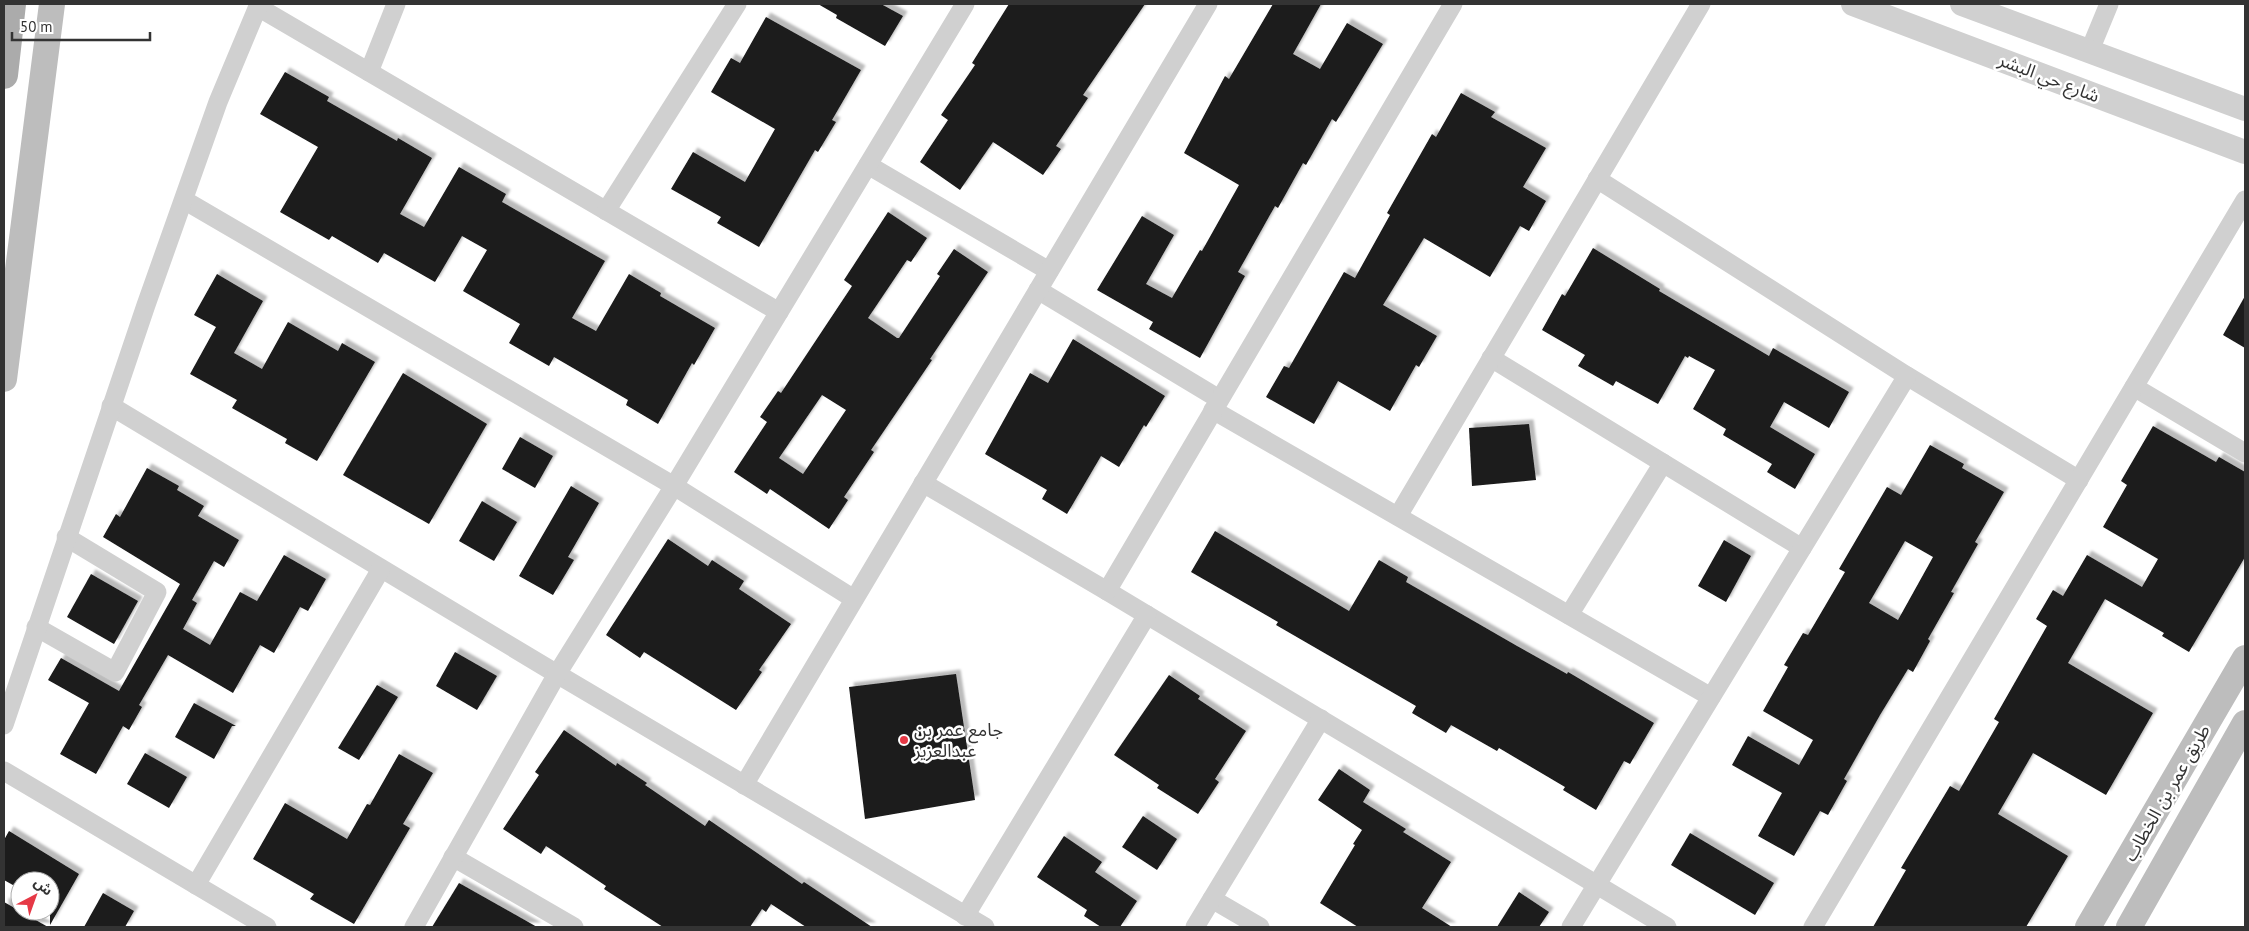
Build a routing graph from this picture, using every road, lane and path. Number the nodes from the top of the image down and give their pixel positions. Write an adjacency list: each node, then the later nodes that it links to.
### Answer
1 (12, 4): 15 (main road)
2 (52, 4): 28 (main road)
3 (396, 4): 14 (street)
4 (737, 4): 22 (street)
5 (966, 4): 18 (street)
6 (1208, 4): 23 (street)
7 (1453, 4): 30 (street)
8 (1701, 4): 19 (street)
9 (1853, 4): 17 (street, شارع حي البشر)
10 (1962, 4): 13 (street)
11 (2109, 4): 13 (street)
12 (259, 5): 14 (street); 20 (street)
13 (2090, 50): 16 (street)
14 (368, 72): 22 (street)
15 (4, 75)
16 (2245, 109)
17 (2245, 152)
18 (868, 165): 23 (street); 25 (street)
19 (1597, 180): 26 (street); 27 (street)
20 (184, 200): 31 (street); 36 (street)
21 (2245, 200): 29 (street)
22 (606, 211): 25 (street)
23 (1049, 271): 24 (street)
24 (1038, 290): 30 (street); 35 (street)
25 (779, 312): 36 (street)
26 (1491, 358): 33 (street); 37 (street)
27 (1907, 376): 34 (street); 39 (street)
28 (4, 379)
29 (2134, 387): 32 (street); 34 (street)
30 (1216, 405): 37 (street); 41 (street)
31 (111, 406): 38 (street); 40 (street)
32 (2245, 454)
33 (1663, 463): 39 (street); 44 (street)
34 (2079, 480): 67 (street)
35 (923, 483): 41 (street); 42 (street)
36 (674, 486): 42 (street); 47 (street)
37 (1398, 516): 44 (street)
38 (66, 537): 45 (street); 45 (street)
39 (1802, 548): 48 (street)
40 (381, 569): 47 (street); 56 (street)
41 (1107, 591): 43 (street)
42 (854, 599): 53 (street)
43 (1147, 615): 49 (street); 58 (street)
44 (1569, 615): 48 (street)
45 (36, 627): 51 (street)
46 (2245, 658): 68 (main road, طريق عمر بن الخطاب)
47 (557, 674): 53 (street); 54 (street)
48 (1711, 697): 55 (street)
49 (1320, 719): 55 (street); 57 (street)
50 (2245, 724): 69 (main road, طريق عمر بن الخطاب)
51 (4, 725)
52 (4, 772): 56 (street)
53 (744, 785): 58 (street)
54 (453, 857): 60 (street); 61 (street)
55 (1596, 884): 65 (street); 66 (street)
56 (196, 885): 59 (street)
57 (1212, 898): 63 (street); 64 (street)
58 (965, 916): 62 (street)
59 (267, 927)
60 (414, 927)
61 (574, 927)
62 (985, 927)
63 (1195, 927)
64 (1260, 927)
65 (1572, 927)
66 (1668, 927)
67 (1812, 927)
68 (2088, 927)
69 (2129, 927)

